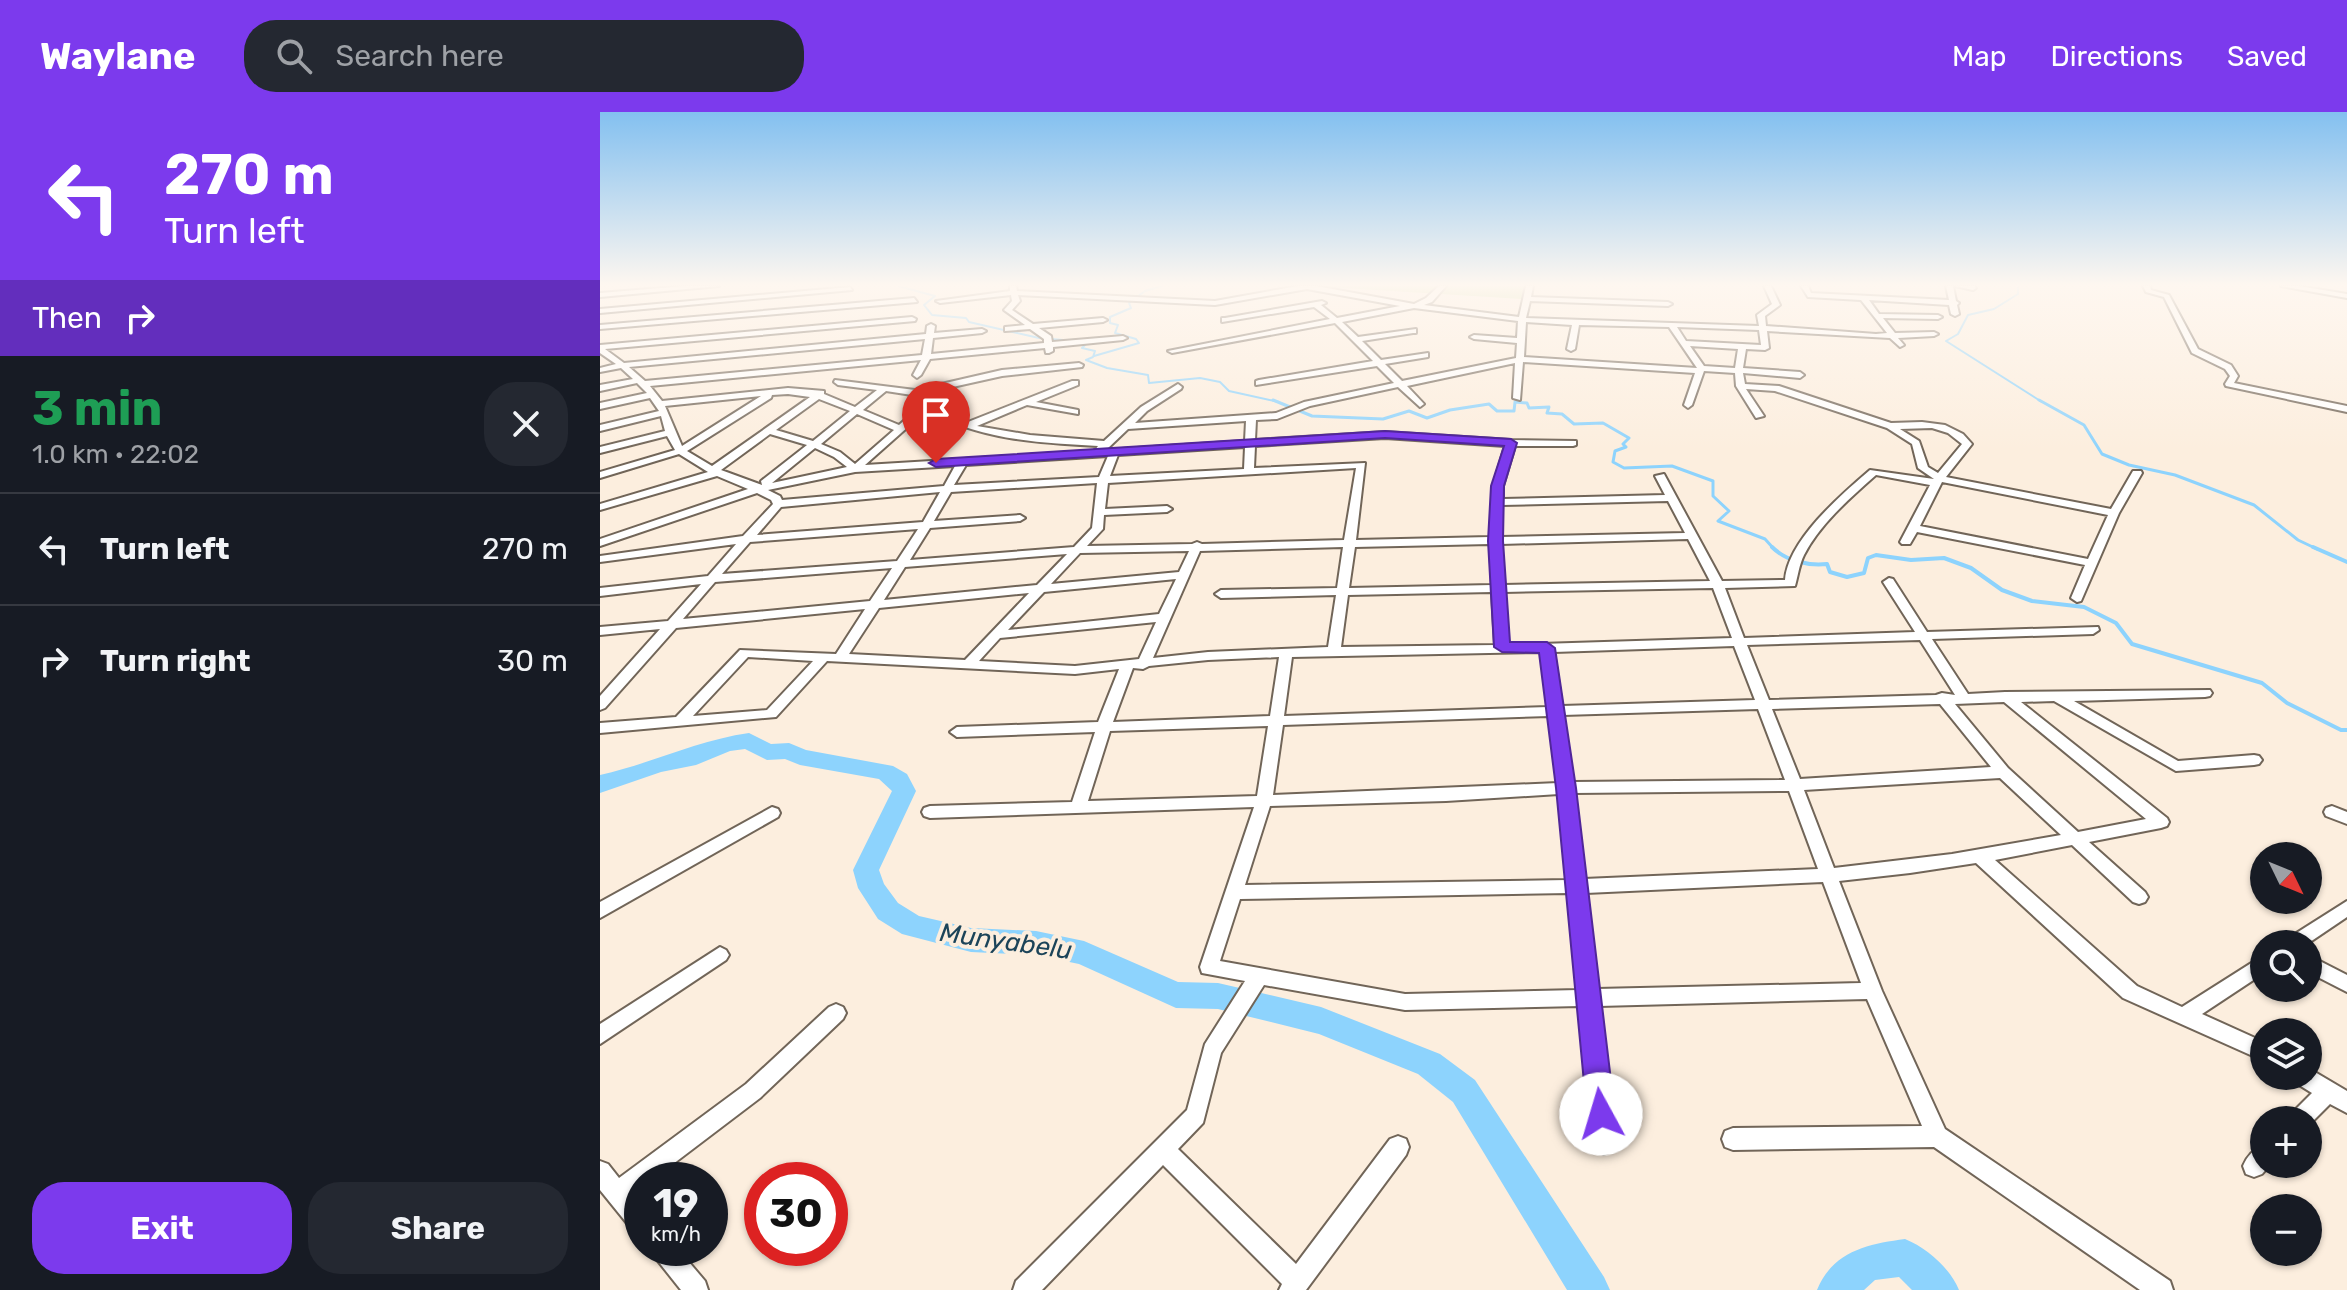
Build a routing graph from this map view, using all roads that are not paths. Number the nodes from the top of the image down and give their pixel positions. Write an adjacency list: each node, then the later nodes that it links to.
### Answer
1 (669, 341): 18 (street)
2 (687, 341): 25 (street)
3 (808, 341): 19 (street)
4 (884, 341): 19 (street)
5 (929, 341): 23 (street)
6 (1048, 341): 7 (street); 23 (street); 30 (street)
7 (1096, 341)
8 (1229, 341): 21 (street)
9 (1357, 341): 26 (street)
10 (1522, 341): 24 (street)
11 (1572, 341): 20 (street)
12 (1764, 341): 17 (street)
13 (1898, 341): 16 (street)
14 (2190, 341): 57 (street)
15 (1684, 343): 17 (street); 33 (street)
16 (1900, 345)
17 (1742, 347): 34 (street)
18 (600, 348): 27 (street)
19 (804, 348): 25 (street); 32 (street)
20 (1571, 349)
21 (1172, 351)
22 (1425, 355): 26 (street)
23 (926, 358): 29 (street); 35 (street)
24 (1521, 359): 33 (street); 41 (street); 50 (street)
25 (670, 361): 27 (street)
26 (1378, 362): 40 (street); 41 (street)
27 (624, 365): 31 (street); 37 (street)
28 (1079, 365): 30 (street)
29 (845, 366): 32 (street); 38 (street)
30 (1051, 367): 47 (street)
31 (600, 370)
32 (793, 370): 37 (street)
33 (1700, 370): 34 (street); 53 (street)
34 (1738, 371): 36 (street); 42 (street)
35 (917, 375)
36 (1800, 375)
37 (640, 382): 44 (street); 48 (street)
38 (838, 382): 45 (street); 49 (street)
39 (1075, 383): 51 (street)
40 (1259, 383)
41 (1400, 384): 52 (street); 61 (street)
42 (1740, 386): 60 (street); 64 (street)
43 (1178, 387): 63 (street)
44 (600, 388)
45 (885, 388): 47 (street); 58 (street)
46 (774, 393): 49 (street); 56 (street); 75 (street)
47 (915, 393): 55 (street)
48 (650, 395): 54 (street); 56 (street)
49 (818, 395): 58 (street); 67 (street)
50 (1517, 398)
51 (1028, 403): 59 (street); 62 (street)
52 (1420, 404)
53 (1688, 405)
54 (600, 406)
55 (925, 407): 62 (street); 66 (street)
56 (662, 408): 65 (street); 68 (street)
57 (2347, 409)
58 (857, 411): 66 (street); 72 (street)
59 (1075, 412)
60 (1759, 416)
61 (1251, 418): 63 (street); 71 (street)
62 (970, 426): 73 (street)
63 (1125, 426): 73 (street)
64 (1890, 426): 84 (street); 84 (street)
65 (600, 428)
66 (898, 428): 77 (street)
67 (767, 430): 72 (street); 78 (street)
68 (670, 433): 74 (street); 75 (street)
69 (1511, 443): 70 (street); 71 (street); 88 (street)
70 (1573, 443)
71 (1252, 444): 73 (street); 79 (street)
72 (815, 445): 77 (street); 85 (street)
73 (1106, 449): 76 (street); 83 (street)
74 (600, 450)
75 (680, 451): 78 (street); 81 (street)
76 (963, 461): 77 (street); 86 (street)
77 (855, 469): 85 (street)
78 (716, 471): 85 (street); 90 (street)
79 (1249, 471): 83 (street); 102 (street)
80 (2137, 473): 93 (street)
81 (600, 475)
82 (1660, 476): 87 (street)
83 (1103, 480): 86 (street); 92 (street)
84 (1938, 481): 93 (street); 96 (street); 111 (street)
85 (758, 488): 89 (street); 101 (street)
86 (944, 489): 89 (street); 95 (street)
87 (1672, 498): 88 (street); 97 (street)
88 (1497, 502): 99 (street)
89 (778, 504): 98 (street)
90 (600, 507)
91 (1167, 509): 92 (street)
92 (1099, 512): 104 (street)
93 (2114, 513): 107 (street)
94 (1020, 518): 95 (street)
95 (927, 524): 98 (street); 106 (street)
96 (1913, 528): 100 (street); 107 (street)
97 (1690, 536): 99 (street); 111 (street)
98 (748, 539): 105 (street); 109 (street)
99 (1495, 541): 102 (street); 112 (street)
100 (1906, 542)
101 (600, 543)
102 (1350, 543): 103 (street); 115 (street)
103 (1197, 545): 104 (street); 108 (street)
104 (1075, 550): 106 (street); 113 (street)
105 (600, 559)
106 (899, 563): 109 (street); 118 (street)
107 (2092, 563): 117 (street)
108 (1183, 575): 113 (street); 119 (street)
109 (710, 579): 114 (street); 120 (street)
110 (1889, 582): 123 (street)
111 (1717, 583): 112 (street); 125 (street)
112 (1498, 590): 115 (street); 126 (street)
113 (1041, 591): 118 (street); 124 (street)
114 (600, 592)
115 (1343, 592): 116 (street); 128 (street)
116 (1221, 594)
117 (2077, 598)
118 (873, 606): 120 (street); 131 (street)
119 (1162, 618): 124 (street); 133 (street)
120 (675, 623): 122 (street); 139 (street)
121 (2093, 630): 123 (street)
122 (600, 631)
123 (1920, 634): 125 (street); 138 (street)
124 (996, 635): 132 (street)
125 (1740, 639): 127 (street); 140 (street)
126 (1502, 647): 127 (street); 128 (street)
127 (1547, 648): 141 (street)
128 (1334, 651): 129 (street)
129 (1286, 654): 133 (street); 143 (street)
130 (824, 656): 131 (street); 142 (street); 142 (street)
131 (841, 656): 132 (street)
132 (967, 666): 133 (street)
133 (1135, 666): 144 (street)
134 (2205, 693): 136 (street)
135 (2005, 696): 136 (street); 138 (street); 155 (street)
136 (2056, 696): 147 (street)
137 (1942, 697): 138 (street); 140 (street); 148 (street)
138 (1963, 697)
139 (600, 705)
140 (1766, 706): 141 (street); 149 (street)
141 (1554, 710): 143 (street); 150 (street)
142 (681, 720): 145 (street)
143 (1275, 721): 144 (street); 151 (street)
144 (1104, 726): 146 (street); 152 (street)
145 (600, 728)
146 (957, 732)
147 (2254, 760)
148 (2003, 772): 149 (street); 155 (street)
149 (1793, 785): 150 (street); 157 (street)
150 (1566, 788): 151 (street); 158 (street)
151 (1264, 801): 152 (street); 159 (street)
152 (1078, 808): 153 (street)
153 (930, 812)
154 (772, 813): 162 (street)
155 (2073, 838): 156 (street); 160 (street)
156 (1981, 857): 157 (street); 172 (street)
157 (1828, 875): 158 (street); 169 (street)
158 (1577, 885): 159 (street); 170 (street)
159 (1234, 892): 167 (street)
160 (2139, 897)
161 (2347, 908): 163 (street)
162 (600, 911)
163 (2314, 930)
164 (720, 955): 173 (street)
165 (2322, 971): 168 (street)
166 (2250, 972): 172 (street)
167 (1259, 976): 170 (street); 183 (street)
168 (2347, 984)
169 (1873, 991): 170 (street); 179 (street)
170 (1589, 1000): 181 (street)
171 (836, 1013): 185 (street)
172 (2185, 1015): 174 (street)
173 (600, 1035)
174 (2250, 1044)
175 (2322, 1087): 176 (street)
176 (2328, 1091): 177 (street); 178 (street)
177 (2347, 1103)
178 (2313, 1106)
179 (1937, 1136): 180 (street); 191 (street)
180 (1733, 1139)
181 (1604, 1143)
182 (1398, 1147): 188 (street)
183 (1163, 1150): 188 (street); 190 (street)
184 (600, 1172): 185 (street)
185 (617, 1193): 186 (street)
186 (624, 1202)
187 (677, 1266): 189 (street)
188 (1294, 1286)
189 (696, 1290)
190 (1025, 1290)
191 (2161, 1290)

